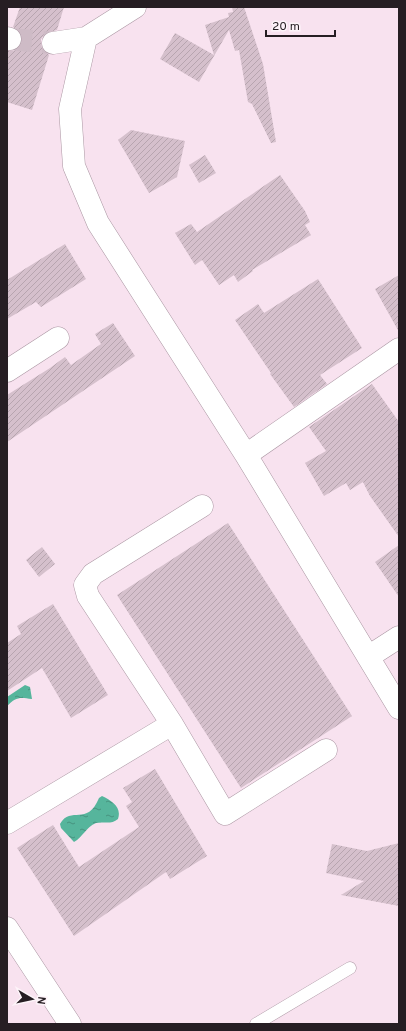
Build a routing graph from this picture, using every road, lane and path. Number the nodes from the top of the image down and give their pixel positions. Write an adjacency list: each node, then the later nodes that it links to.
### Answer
1 (135, 7): 2 (street)
2 (86, 38): 3 (street); 7 (street)
3 (53, 43)
4 (58, 338): 6 (street)
5 (399, 349): 7 (street)
6 (7, 371)
7 (246, 455): 10 (street)
8 (202, 506): 12 (street)
9 (399, 637): 10 (street)
10 (368, 657): 11 (street)
11 (399, 708)
12 (172, 724): 13 (street); 14 (street)
13 (326, 750)
14 (7, 823)
15 (7, 928): 17 (street)
16 (350, 968): 18 (lane)
17 (70, 1024)
18 (256, 1024)

